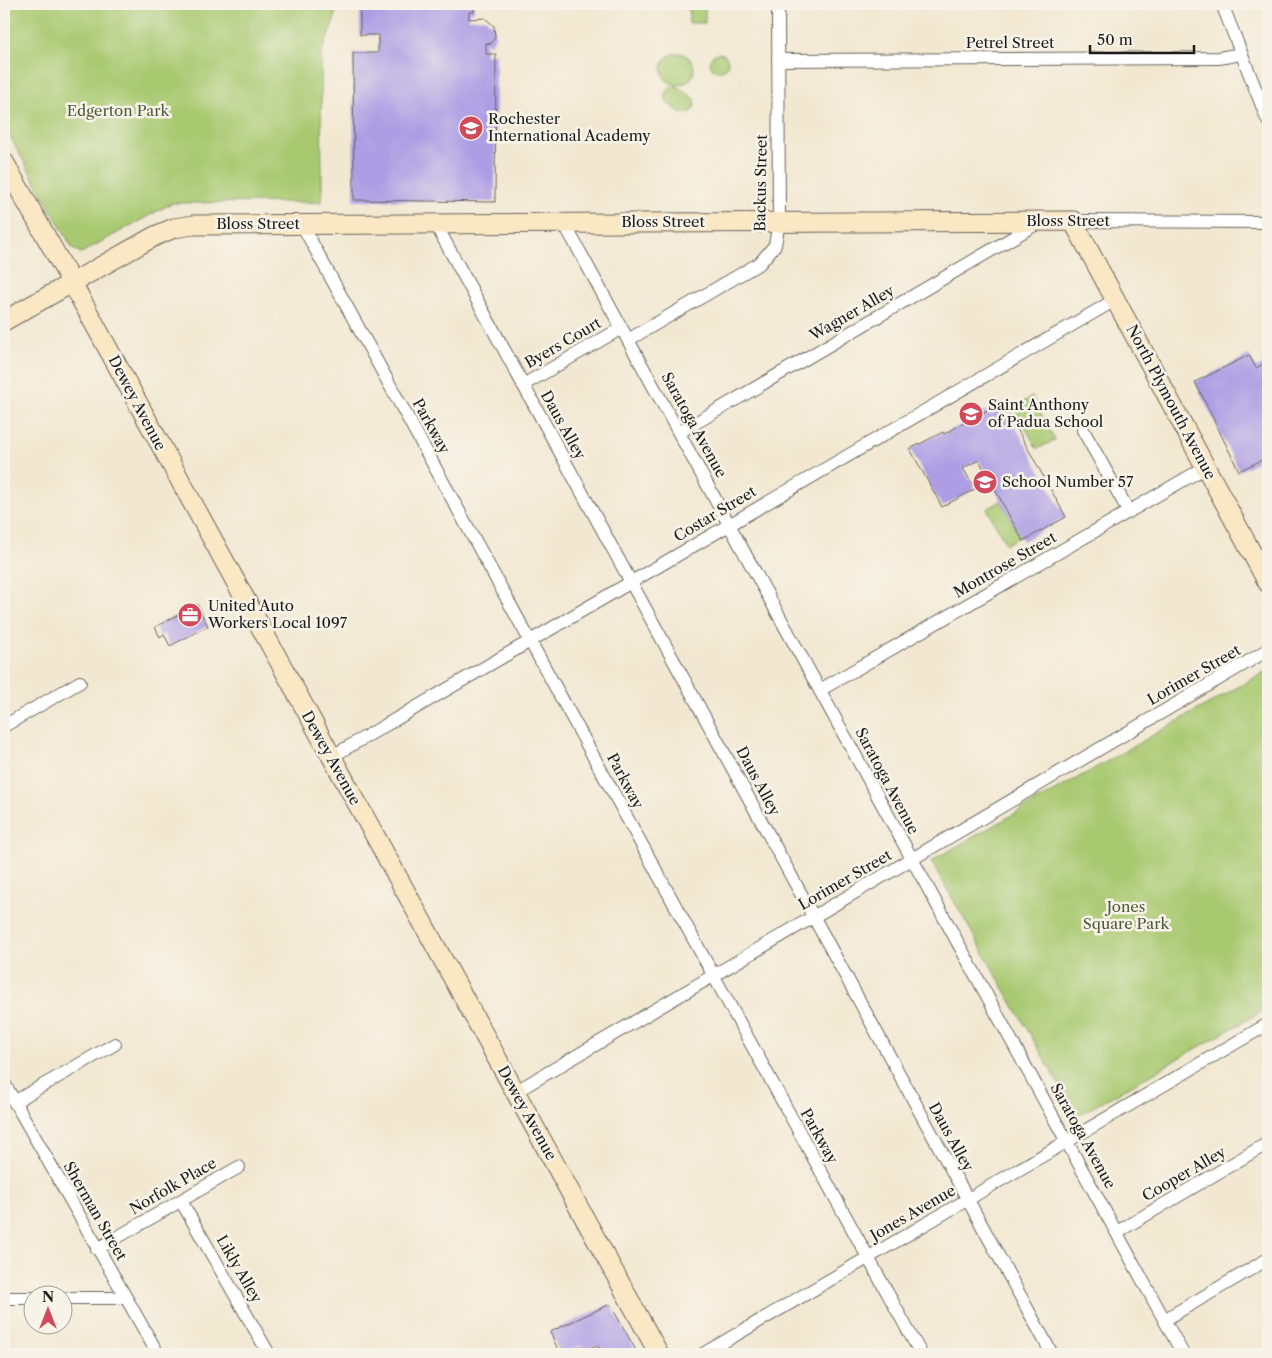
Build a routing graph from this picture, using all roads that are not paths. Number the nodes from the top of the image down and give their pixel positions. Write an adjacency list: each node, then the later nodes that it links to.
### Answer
1 (778, 4): 4 (street, Backus Street)
2 (1222, 4): 3 (street)
3 (1241, 54): 4 (street, Petrel Street); 5 (street)
4 (778, 60): 9 (street, Backus Street)
5 (1268, 121)
6 (4, 162): 14 (street, Dewey Avenue)
7 (1041, 221): 8 (street, Bloss Street); 9 (street, Bloss Street); 21 (street, Wagner Alley)
8 (1073, 221): 10 (street, Bloss Street); 15 (street, North Plymouth Avenue)
9 (778, 222): 13 (street, Bloss Street); 18 (street, Backus Street)
10 (1268, 222)
11 (301, 223): 12 (street, Bloss Street); 14 (street, Bloss Street); 27 (street, Parkway)
12 (436, 223): 13 (street, Bloss Street); 19 (street, Daus Alley)
13 (564, 223): 17 (street, Saratoga Avenue)
14 (72, 283): 16 (street, Bloss Street); 32 (street, Dewey Avenue)
15 (1115, 300): 22 (street, North Plymouth Avenue); 24 (street, Costar Street)
16 (4, 321)
17 (620, 329): 18 (street, Saratoga Avenue); 19 (street, Byers Court)
18 (628, 340): 21 (street, Saratoga Avenue)
19 (523, 385): 25 (street, Daus Alley)
20 (1084, 430): 23 (street)
21 (680, 432): 24 (street, Saratoga Avenue)
22 (1206, 467): 23 (street, Montrose Street); 26 (street, North Plymouth Avenue)
23 (1129, 512): 30 (street, Montrose Street)
24 (730, 524): 25 (street, Costar Street); 30 (street, Saratoga Avenue)
25 (632, 582): 27 (street, Costar Street); 34 (street, Daus Alley)
26 (1268, 583)
27 (530, 641): 32 (street, Costar Street); 35 (street, Parkway)
28 (1268, 650): 33 (street, Lorimer Street)
29 (80, 682): 31 (street)
30 (820, 690): 33 (street, Saratoga Avenue)
31 (4, 726)
32 (331, 757): 39 (street, Dewey Avenue)
33 (911, 860): 34 (street, Lorimer Street); 40 (street, Saratoga Avenue)
34 (813, 917): 35 (street, Lorimer Street); 43 (street, Daus Alley)
35 (712, 976): 39 (street, Lorimer Street); 47 (street, Parkway)
36 (1268, 1024): 40 (street, Jones Avenue)
37 (116, 1044): 38 (street)
38 (7, 1092): 46 (street, Sherman Street)
39 (515, 1092): 56 (street, Dewey Avenue)
40 (1067, 1141): 43 (street, Jones Avenue); 45 (street, Saratoga Avenue)
41 (1268, 1143): 45 (street, Cooper Alley)
42 (239, 1167): 44 (street, Norfolk Place)
43 (967, 1200): 47 (street, Jones Avenue); 59 (street, Daus Alley)
44 (181, 1201): 46 (street, Norfolk Place); 55 (street, Likly Alley)
45 (1117, 1232): 53 (street, Saratoga Avenue)
46 (98, 1248): 52 (street, Sherman Street)
47 (868, 1258): 57 (street, Jones Avenue); 58 (street, Parkway)
48 (1268, 1259): 53 (street)
49 (4, 1298): 50 (street)
50 (22, 1298)
51 (72, 1298): 52 (street)
52 (126, 1298): 54 (street, Sherman Street)
53 (1164, 1320): 60 (street, Saratoga Avenue)
54 (158, 1354)
55 (269, 1354)
56 (659, 1354)
57 (703, 1354)
58 (921, 1354)
59 (1052, 1354)
60 (1183, 1354)

